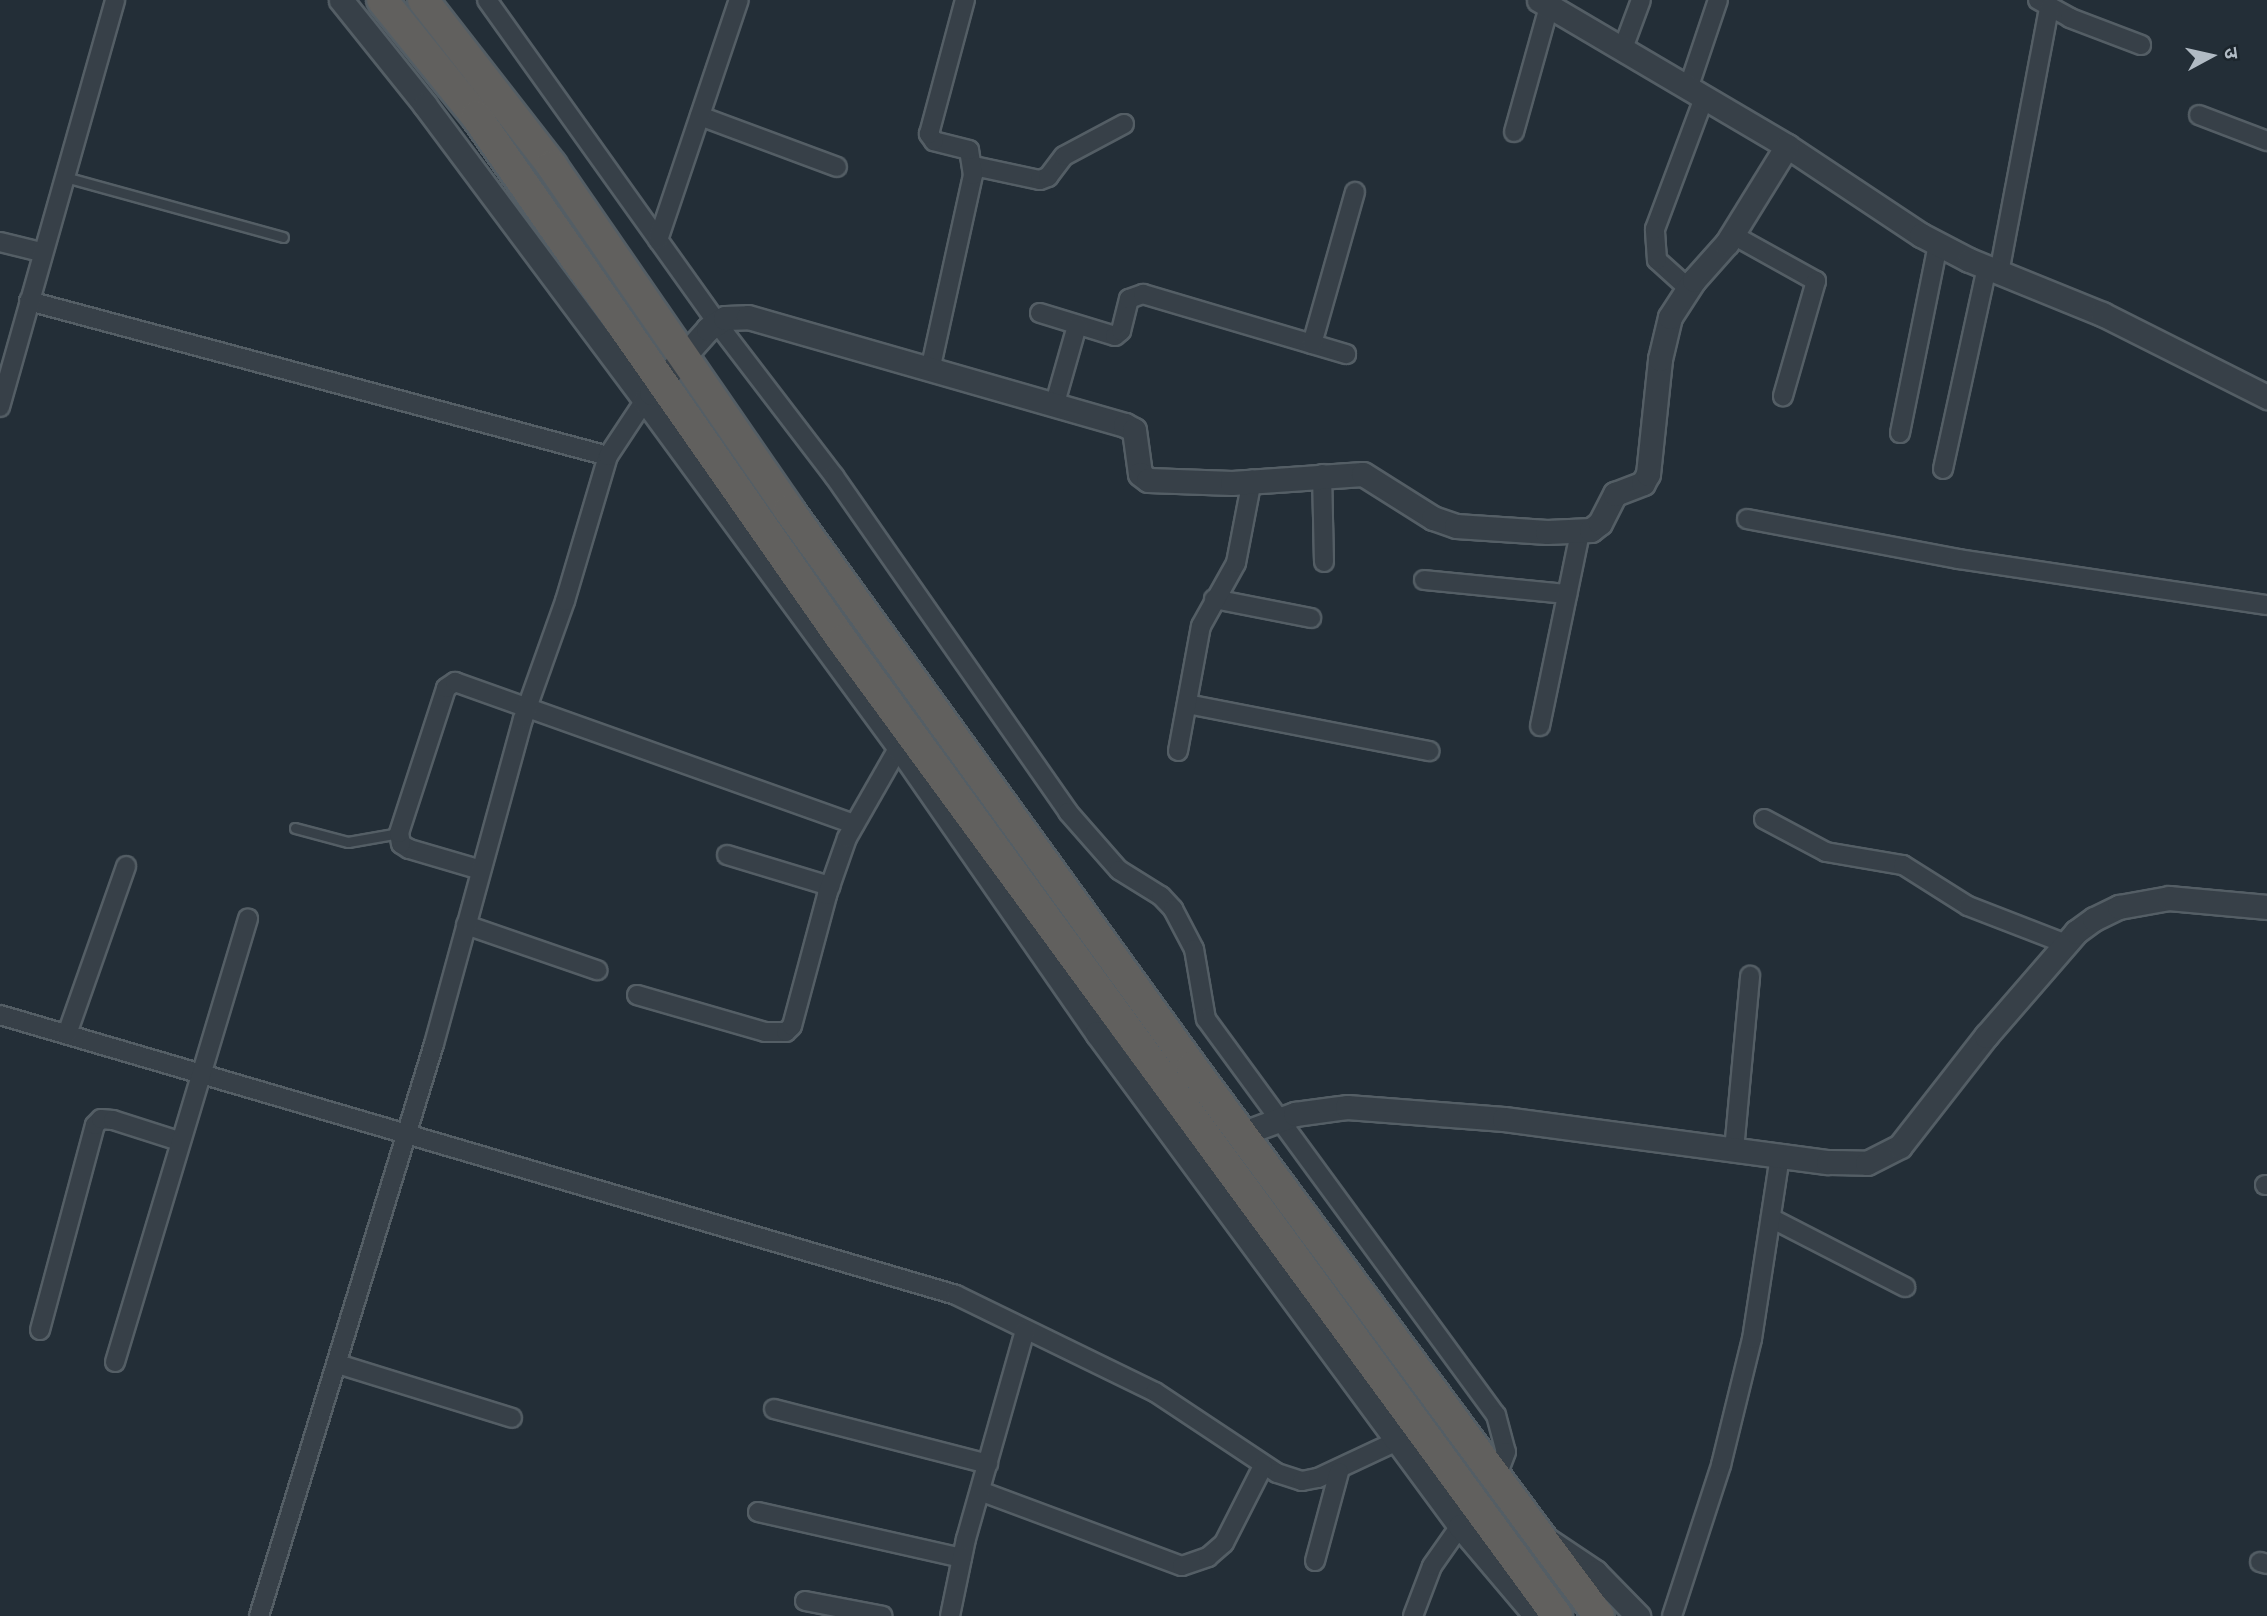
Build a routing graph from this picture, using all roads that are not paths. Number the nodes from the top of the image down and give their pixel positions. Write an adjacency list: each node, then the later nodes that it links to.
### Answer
1 (115, 0): 23 (street)
2 (341, 0): 41 (street)
3 (382, 0): 41 (highway)
4 (423, 0): 39 (highway)
5 (487, 0): 27 (street)
6 (739, 0): 16 (street)
7 (965, 0): 21 (street)
8 (1641, 0): 13 (street)
9 (1718, 0): 14 (street)
10 (2043, 4): 12 (street); 31 (street)
11 (1552, 5): 13 (street); 18 (street)
12 (2141, 45)
13 (1622, 51): 14 (street)
14 (1696, 94): 20 (street); 32 (street)
15 (2199, 115): 19 (street)
16 (700, 116): 22 (street); 27 (street)
17 (1124, 124): 21 (street)
18 (1514, 132)
19 (2267, 141)
20 (1787, 146): 25 (street); 29 (street)
21 (974, 166): 40 (street)
22 (837, 167)
23 (65, 177): 26 (lane); 30 (street)
24 (1355, 192): 37 (street)
25 (1733, 235): 32 (street); 42 (street)
26 (283, 237)
27 (658, 240): 35 (street)
28 (0, 242): 30 (street)
29 (1938, 244): 31 (street); 46 (street)
30 (41, 253): 33 (street)
31 (1993, 270): 43 (street); 48 (street)
32 (1688, 288): 52 (street)
33 (29, 301): 45 (street); 47 (street)
34 (1040, 313): 36 (street)
35 (717, 323): 39 (street); 40 (street); 83 (street)
36 (1077, 326): 37 (street); 44 (street)
37 (1312, 344): 38 (street)
38 (1346, 354)
39 (682, 359): 41 (street); 85 (highway)
40 (931, 366): 44 (street)
41 (652, 391): 47 (street); 62 (street); 106 (highway)
42 (1783, 396)
43 (2267, 397)
44 (1055, 403): 50 (street)
45 (0, 407)
46 (1900, 433)
47 (608, 456): 60 (street)
48 (1943, 469)
49 (1322, 474): 50 (street); 52 (street); 53 (street)
50 (1252, 480): 56 (street)
51 (1747, 519): 57 (street)
52 (1580, 532): 55 (street)
53 (1324, 562)
54 (1424, 580): 55 (street)
55 (1567, 594): 61 (street)
56 (1213, 600): 58 (street); 59 (street)
57 (2267, 605)
58 (1311, 618)
59 (1187, 704): 63 (street); 64 (street)
60 (527, 707): 66 (street); 68 (street); 71 (street)
61 (1540, 726)
62 (899, 747): 66 (street); 97 (street)
63 (1178, 751)
64 (1429, 751)
65 (1764, 820): 76 (street)
66 (854, 824): 72 (street)
67 (295, 828): 68 (lane)
68 (399, 833): 71 (street)
69 (727, 855): 72 (street)
70 (125, 866): 81 (street)
71 (481, 870): 75 (street)
72 (830, 886): 79 (street)
73 (2267, 906): 76 (street)
74 (248, 918): 82 (street)
75 (466, 925): 77 (street); 84 (street)
76 (2066, 944): 88 (street)
77 (597, 970)
78 (1750, 976): 87 (street)
79 (637, 995)
80 (0, 1015): 81 (street)
81 (67, 1034): 82 (street)
82 (201, 1072): 84 (street); 86 (street)
83 (1280, 1119): 85 (street); 87 (street); 101 (street)
84 (405, 1132): 92 (street); 94 (street)
85 (1241, 1134): 101 (highway)
86 (179, 1141): 91 (street); 93 (street)
87 (1734, 1150): 88 (street)
88 (1780, 1156): 89 (street)
89 (1771, 1218): 90 (street); 118 (street)
90 (1905, 1287)
91 (40, 1329)
92 (1025, 1331): 98 (street); 99 (street)
93 (115, 1362)
94 (338, 1364): 96 (street); 110 (street)
95 (774, 1409): 98 (street)
96 (512, 1418)
97 (1399, 1440): 100 (street); 104 (street)
98 (988, 1464): 102 (street)
99 (1263, 1466): 100 (street); 102 (street)
100 (1339, 1472): 108 (street)
101 (1496, 1478): 105 (highway)
102 (980, 1491): 107 (street)
103 (758, 1512): 107 (street)
104 (1460, 1526): 113 (street); 114 (street)
105 (1537, 1534): 116 (highway); 117 (street)
106 (1515, 1557): 114 (street); 115 (highway)
107 (962, 1558): 112 (street)
108 (1315, 1562)
109 (805, 1601): 111 (street)
110 (259, 1616)
111 (883, 1616)
112 (950, 1616)
113 (1413, 1616)
114 (1537, 1616)
115 (1557, 1616)
116 (1599, 1616)
117 (1638, 1616)
118 (1672, 1616)

